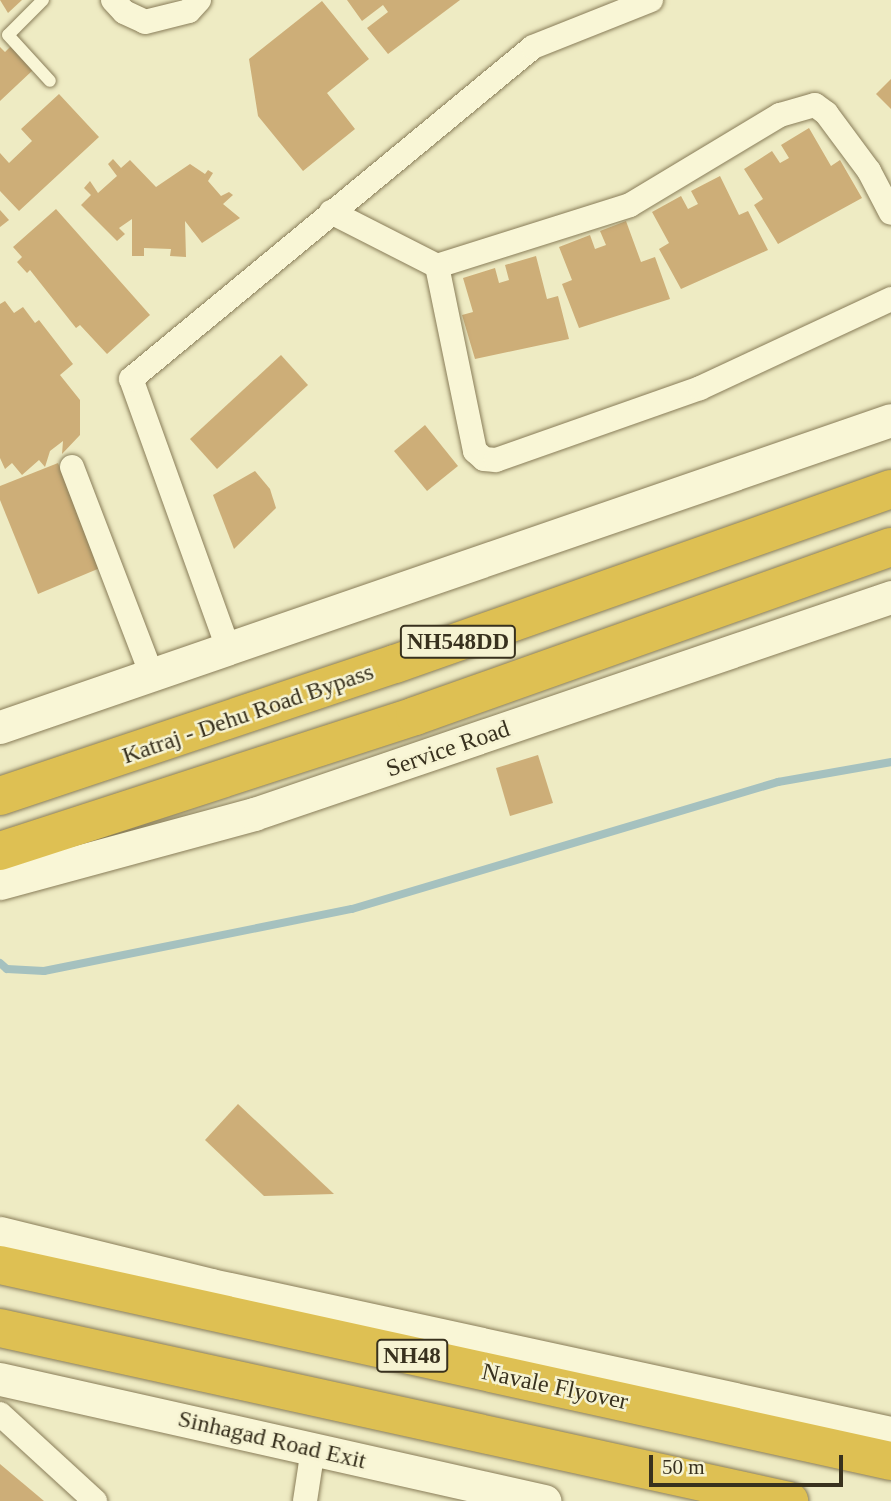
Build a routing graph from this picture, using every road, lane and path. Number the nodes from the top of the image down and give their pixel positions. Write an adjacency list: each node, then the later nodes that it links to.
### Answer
1 (43, 0): 5 (lane)
2 (113, 0): 3 (street)
3 (199, 0)
4 (651, 0): 6 (street)
5 (50, 81)
6 (331, 212): 8 (street); 15 (street)
7 (891, 213): 8 (street)
8 (438, 266): 9 (street)
9 (891, 299)
10 (891, 420): 15 (street)
11 (72, 467): 16 (street)
12 (891, 489): 18 (highway, Katraj - Dehu Road Bypass / NH548DD)
13 (891, 547): 19 (highway, NH548DD)
14 (891, 597): 19 (street, Service Road)
15 (228, 648): 16 (street)
16 (152, 675): 17 (street)
17 (8, 725)
18 (12, 792)
19 (24, 855): 20 (street, Service Road)
20 (0, 883)
21 (0, 1233): 26 (street)
22 (0, 1265): 28 (highway, Navale Flyover / NH48)
23 (0, 1328): 32 (highway, NH48)
24 (0, 1379): 27 (street, Sinhagad Road Exit)
25 (0, 1414): 29 (street)
26 (891, 1433)
27 (313, 1449): 30 (street); 31 (street, Sinhagad Road Exit)
28 (891, 1461)
29 (95, 1501)
30 (305, 1501)
31 (544, 1501)
32 (789, 1501)

